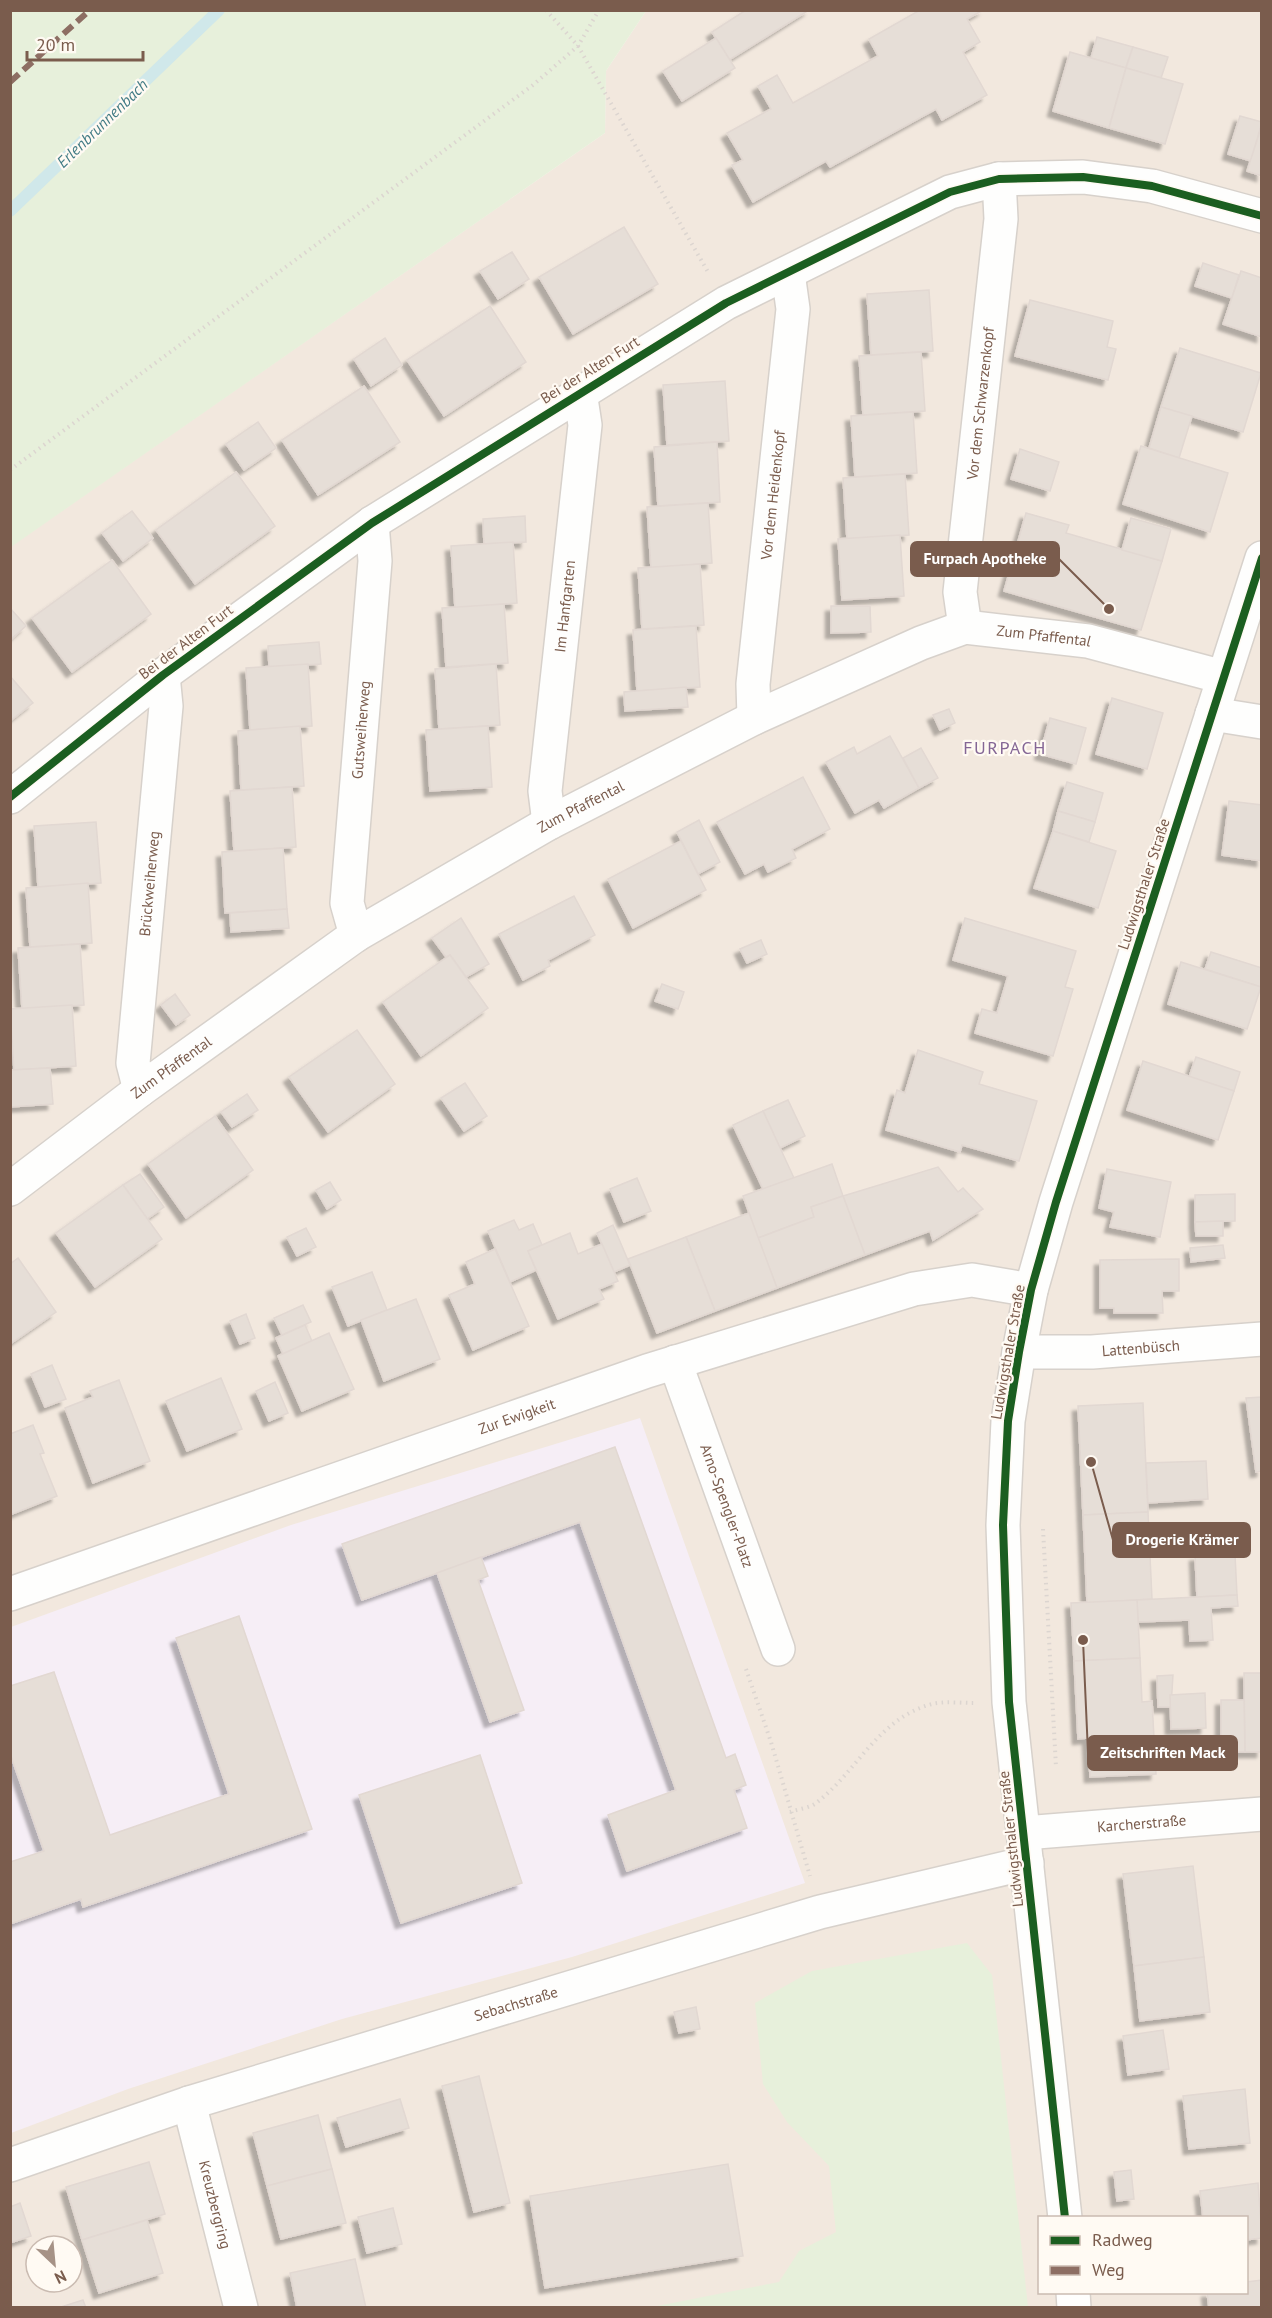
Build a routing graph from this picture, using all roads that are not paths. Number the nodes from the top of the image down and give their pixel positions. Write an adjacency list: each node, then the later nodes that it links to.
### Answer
1 (999, 179): 2 (street, Bei der Alten Furt); 3 (street, Bei der Alten Furt); 7 (street, Vor dem Schwarzenkopf)
2 (1262, 216)
3 (788, 273): 4 (street, Bei der Alten Furt); 11 (street, Vor dem Heidenkopf)
4 (580, 392): 5 (street, Bei der Alten Furt); 14 (street, Im Hanfgarten)
5 (372, 523): 8 (street, Bei der Alten Furt); 15 (street, Gutsweiherweg)
6 (1262, 558): 9 (street, Ludwigsthaler Straße)
7 (965, 627): 9 (street, Zum Pfaffental); 11 (street, Zum Pfaffental)
8 (163, 675): 13 (street, Bei der Alten Furt); 16 (street, Brückweiherweg)
9 (1223, 677): 10 (street, Ludwigsthaler Straße)
10 (1212, 714): 12 (street); 18 (street, Ludwigsthaler Straße)
11 (754, 718): 14 (street, Zum Pfaffental)
12 (1262, 722)
13 (10, 797)
14 (549, 823): 15 (street, Zum Pfaffental)
15 (356, 935): 16 (street, Zum Pfaffental)
16 (140, 1090): 17 (street, Zum Pfaffental)
17 (10, 1189)
18 (1031, 1290): 20 (street, Ludwigsthaler Straße); 21 (street, Zur Ewigkeit)
19 (1262, 1339): 20 (street, Lattenbüsch)
20 (1019, 1352): 25 (street, Ludwigsthaler Straße)
21 (675, 1362): 22 (street, Zur Ewigkeit); 23 (street, Arno-Spengler-Platz)
22 (10, 1594)
23 (778, 1649)
24 (1262, 1814): 25 (street, Karcherstraße)
25 (1026, 1848): 26 (street, Sebachstraße); 28 (street, Ludwigsthaler Straße)
26 (189, 2103): 27 (street, Sebachstraße); 29 (street, Kreuzbergring)
27 (10, 2165)
28 (1065, 2216)
29 (241, 2307)

